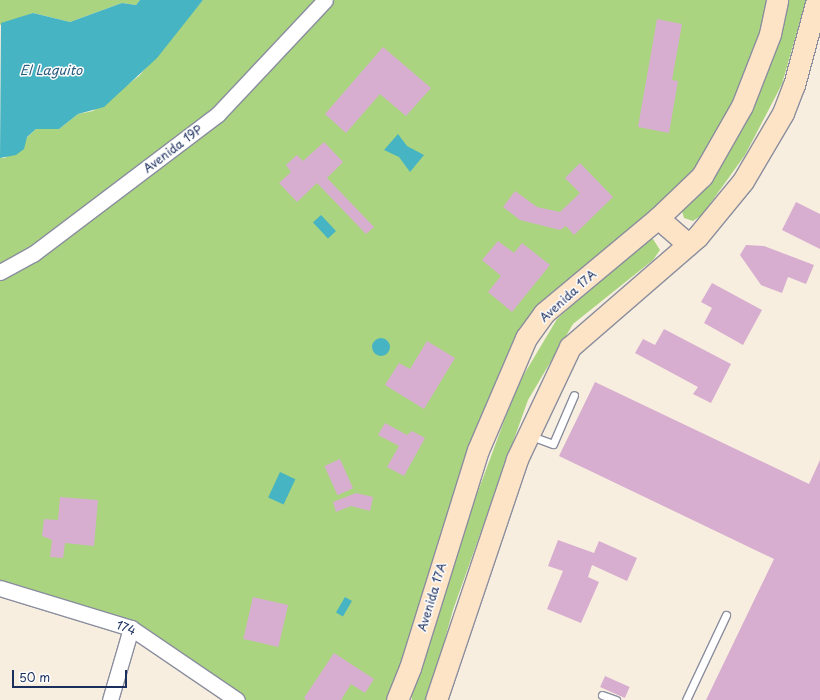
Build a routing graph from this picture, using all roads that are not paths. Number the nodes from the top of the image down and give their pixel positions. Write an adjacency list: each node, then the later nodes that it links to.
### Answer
1 (325, 0): 6 (street, Avenida 19P)
2 (777, 0): 4 (main road, Avenida 17A)
3 (817, 0): 5 (main road)
4 (658, 218): 5 (main road); 15 (main road, Avenida 17A)
5 (688, 244): 8 (main road)
6 (0, 272)
7 (574, 395): 8 (lane)
8 (527, 434): 16 (main road)
9 (0, 588): 11 (street, 174)
10 (726, 615): 18 (lane)
11 (131, 628): 13 (street); 14 (street, 174)
12 (602, 695): 17 (lane)
13 (110, 700)
14 (237, 700)
15 (397, 700)
16 (436, 700)
17 (616, 700)
18 (686, 700)

